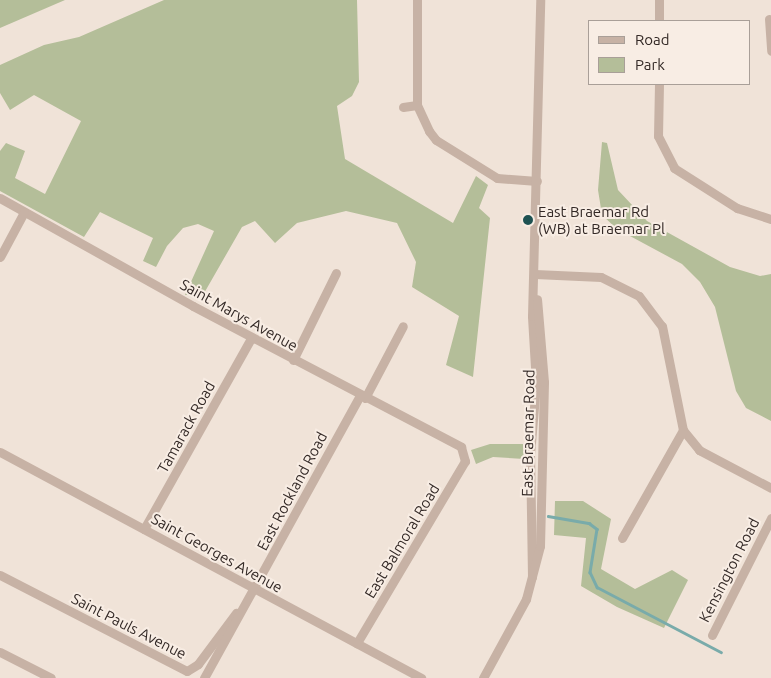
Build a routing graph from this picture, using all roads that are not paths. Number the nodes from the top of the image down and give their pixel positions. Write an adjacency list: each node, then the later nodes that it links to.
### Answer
1 (417, 0): 8 (street)
2 (540, 0): 10 (street, East Braemar Road)
3 (660, 0): 5 (street)
4 (769, 19): 6 (street)
5 (659, 20)
6 (771, 51)
7 (659, 85): 13 (street)
8 (417, 104): 9 (street); 10 (street)
9 (403, 107)
10 (537, 181): 16 (street, East Braemar Road)
11 (0, 198): 12 (street, Saint Marys Avenue)
12 (24, 212): 14 (street); 18 (street, Saint Marys Avenue)
13 (771, 219)
14 (0, 257)
15 (336, 273): 19 (street)
16 (535, 274): 21 (street); 36 (street, East Braemar Road)
17 (403, 326): 20 (street, East Rockland Road)
18 (251, 338): 19 (street, Saint Marys Avenue); 26 (street, Tamarack Road)
19 (292, 360): 20 (street, Saint Marys Avenue)
20 (362, 397): 23 (street, Saint Marys Avenue); 29 (street, East Rockland Road)
21 (683, 430): 24 (street); 27 (street)
22 (0, 452): 26 (street, Saint Georges Avenue)
23 (465, 452): 31 (street, East Balmoral Road)
24 (771, 488)
25 (771, 518): 30 (street, Kensington Road)
26 (144, 529): 29 (street, Saint Georges Avenue)
27 (622, 538)
28 (0, 575): 29 (street, Saint Pauls Avenue)
29 (252, 594): 31 (street, Saint Georges Avenue); 34 (street, East Rockland Road)
30 (712, 635)
31 (358, 643): 35 (street, Saint Georges Avenue)
32 (0, 652): 33 (street)
33 (51, 678)
34 (204, 678)
35 (422, 678)
36 (483, 678)

